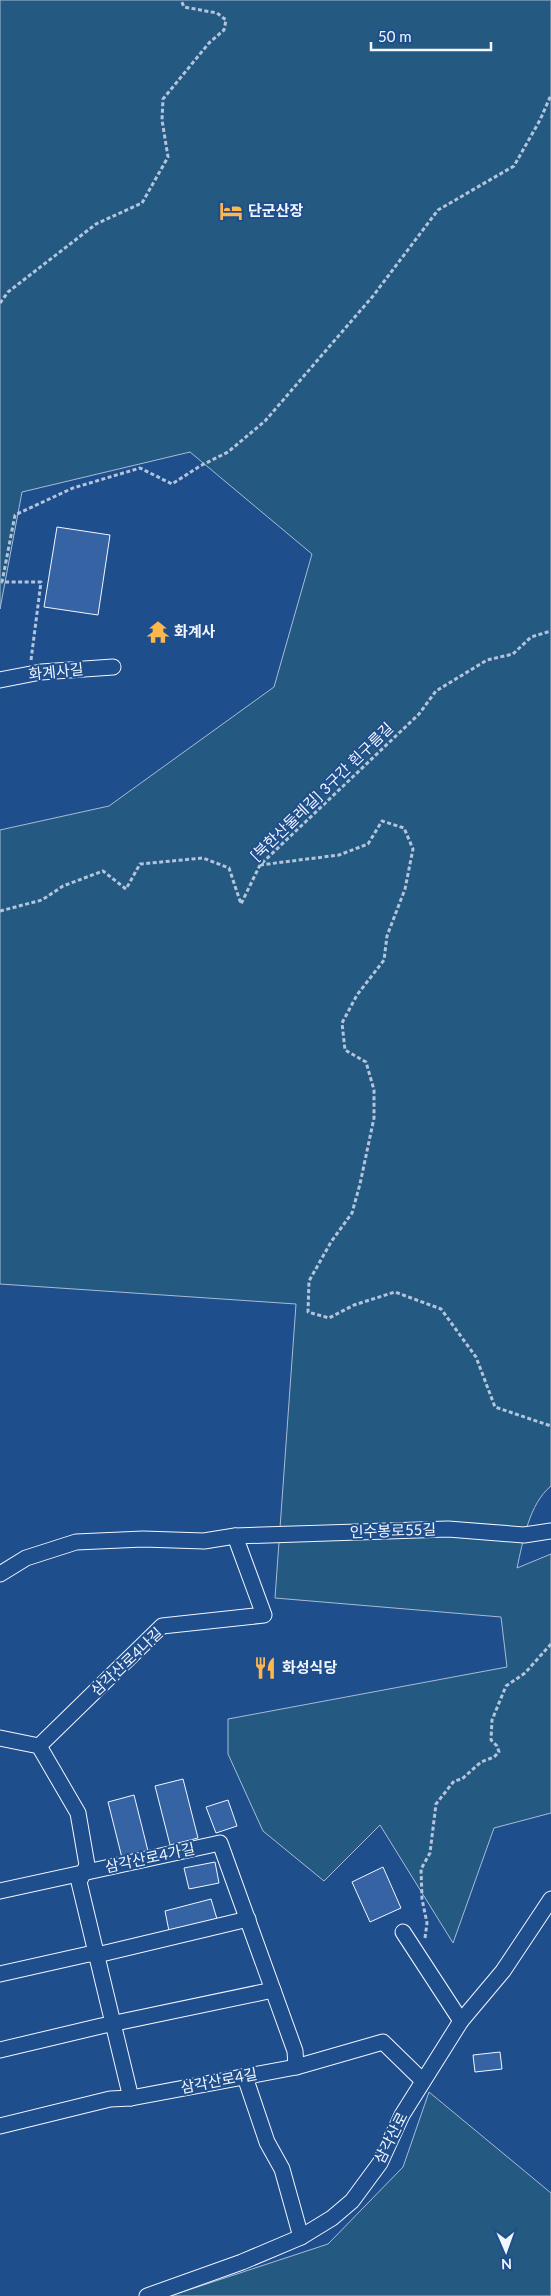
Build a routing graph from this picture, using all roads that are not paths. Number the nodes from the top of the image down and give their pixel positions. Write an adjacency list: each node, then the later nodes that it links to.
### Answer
1 (113, 667): 2 (street, 화계사길)
2 (0, 680)
3 (551, 1531): 4 (street, 인수봉로55길)
4 (235, 1536): 5 (street, 인수봉로55길); 7 (street, 삼각산로4나길)
5 (0, 1574)
6 (0, 1738): 7 (street)
7 (39, 1746): 8 (street)
8 (84, 1871): 9 (street, 삼각산로4가길); 11 (street, 삼각산로4가길); 13 (street)
9 (0, 1891)
10 (551, 1899): 16 (street, 삼각산로)
11 (248, 1919): 13 (street); 15 (street, 삼각산로4가길)
12 (403, 1932): 16 (street)
13 (97, 1955): 14 (street); 17 (street)
14 (0, 1974)
15 (273, 1990): 17 (street); 19 (street, 삼각산로4가길)
16 (461, 2021): 21 (street, 삼각산로)
17 (113, 2024): 18 (street); 22 (street)
18 (0, 2050)
19 (296, 2067): 20 (street, 삼각산로4길); 21 (street, 삼각산로4길)
20 (245, 2077): 22 (street, 삼각산로4길); 24 (street)
21 (423, 2080): 24 (street, 삼각산로)
22 (131, 2098): 23 (street, 삼각산로4길)
23 (0, 2126)
24 (301, 2236): 25 (street, 삼각산로)
25 (147, 2296)

